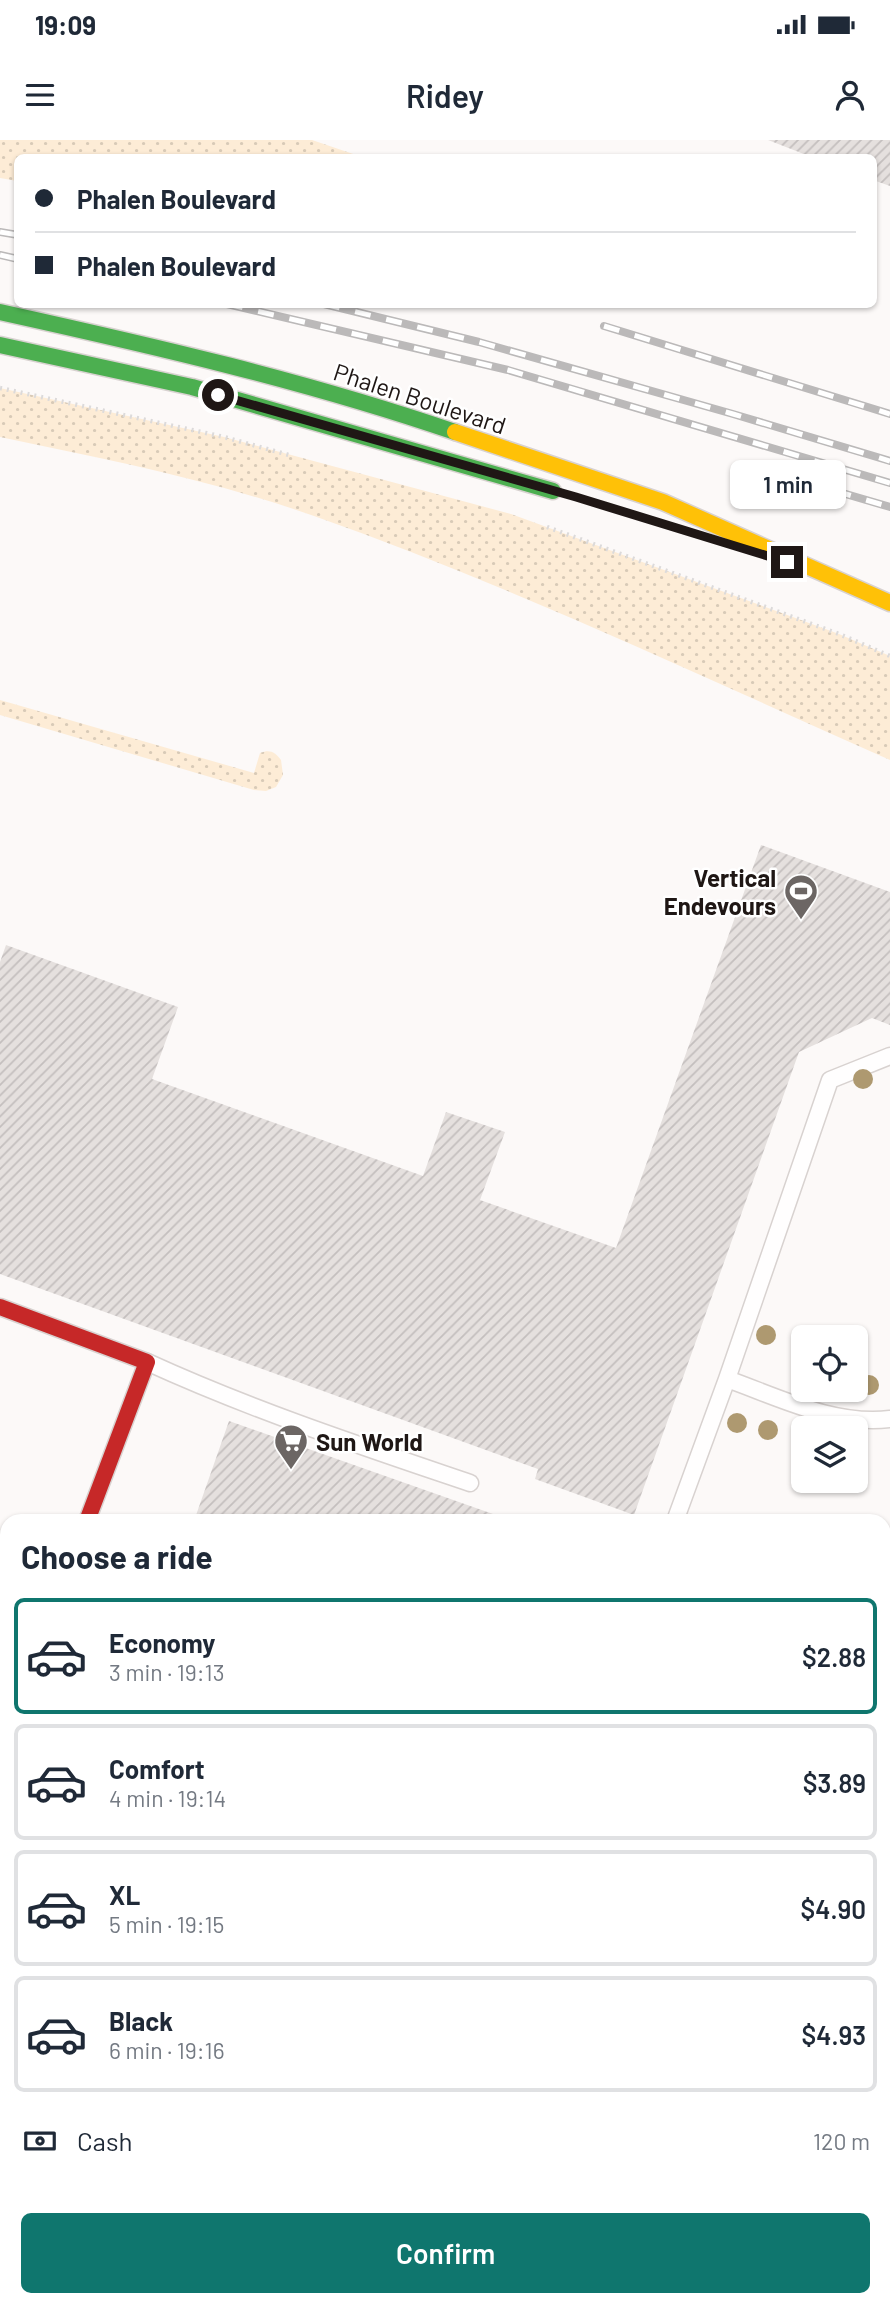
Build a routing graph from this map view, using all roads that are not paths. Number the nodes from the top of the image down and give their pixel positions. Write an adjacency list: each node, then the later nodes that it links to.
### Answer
1 (0, 312): 5 (main road, Phalen Boulevard)
2 (0, 345): 3 (main road, Phalen Boulevard)
3 (563, 494)
4 (695, 534): 5 (main road, Phalen Boulevard)
5 (813, 570): 6 (main road, Phalen Boulevard)
6 (890, 603)
7 (890, 1056): 10 (lane)
8 (0, 1307): 9 (main road)
9 (147, 1362): 12 (lane); 13 (main road)
10 (727, 1379): 11 (lane); 14 (lane)
11 (890, 1419)
12 (470, 1483)
13 (90, 1514)
14 (678, 1514)

